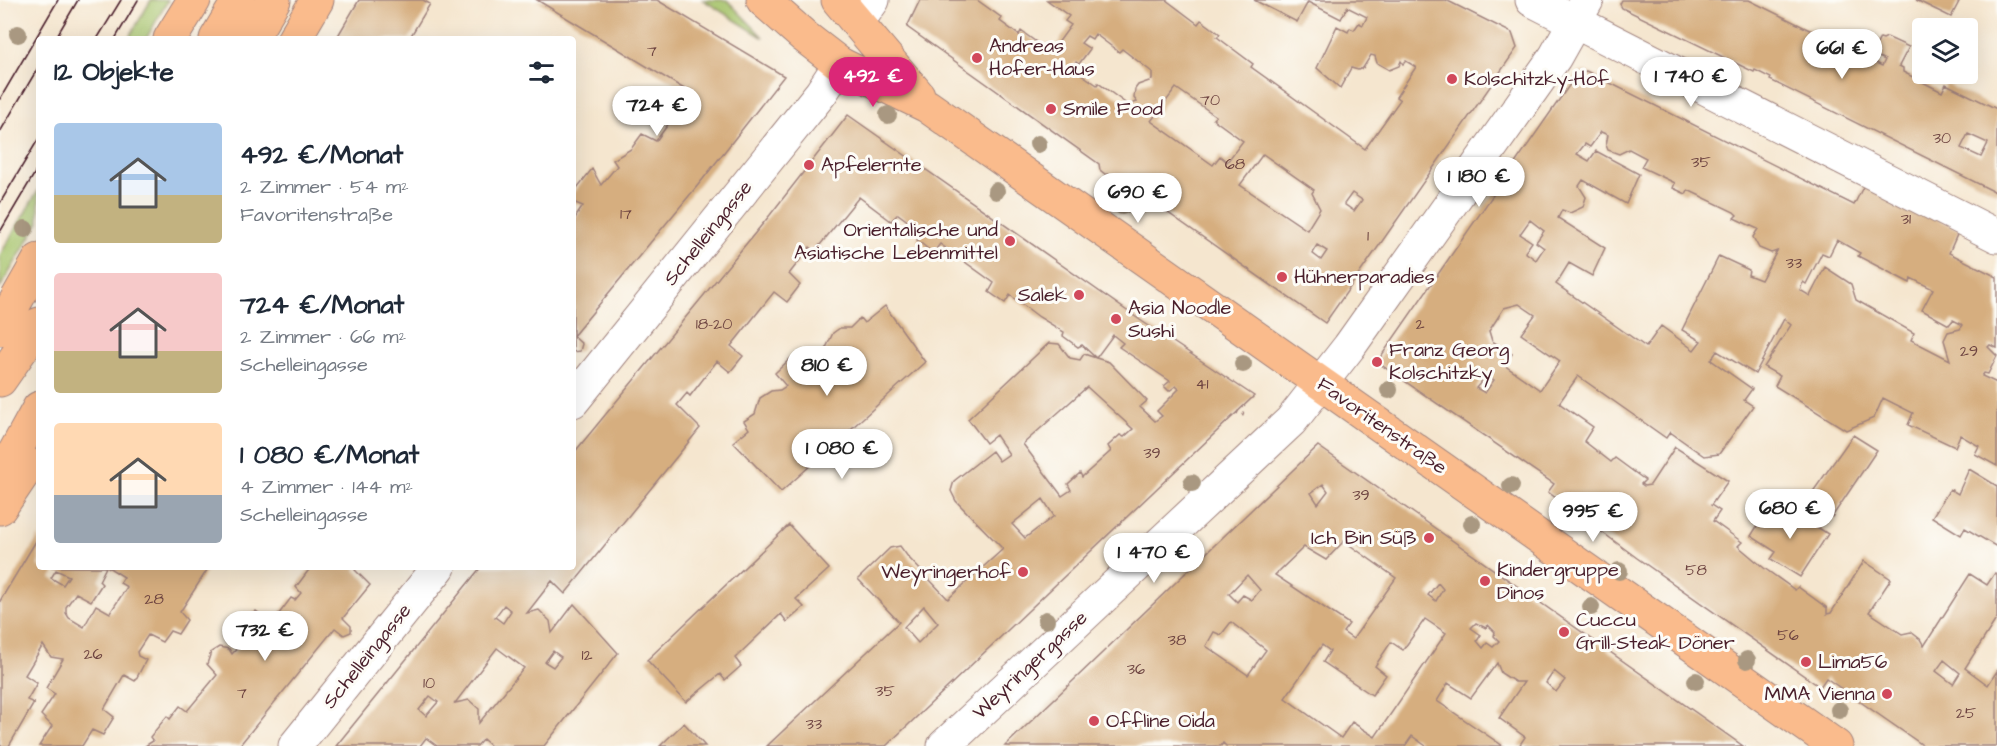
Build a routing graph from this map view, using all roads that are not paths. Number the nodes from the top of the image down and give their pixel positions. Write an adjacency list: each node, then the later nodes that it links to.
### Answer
1 (194, 0): 9 (main road)
2 (239, 0): 10 (main road)
3 (274, 0): 11 (main road)
4 (317, 0): 12 (main road)
5 (764, 0): 13 (main road, Favoritenstraße)
6 (1532, 0): 8 (street)
7 (856, 8): 14 (main road, Favoritenstraße)
8 (1581, 11): 15 (street); 20 (street, Weyringergasse)
9 (172, 36)
10 (218, 36)
11 (253, 36)
12 (296, 36)
13 (840, 64): 14 (main road, Favoritenstraße); 21 (street, Schelleingasse)
14 (927, 106): 20 (main road, Favoritenstraße)
15 (1997, 236)
16 (36, 265): 18 (main road)
17 (36, 328): 19 (main road)
18 (0, 329)
19 (0, 380)
20 (1320, 382): 28 (street, Weyringergasse); 29 (main road, Favoritenstraße)
21 (576, 397)
22 (36, 413): 24 (main road)
23 (36, 454): 25 (main road)
24 (0, 479)
25 (0, 508)
26 (437, 570): 27 (street, Schelleingasse)
27 (295, 746)
28 (944, 746)
29 (1836, 746)

